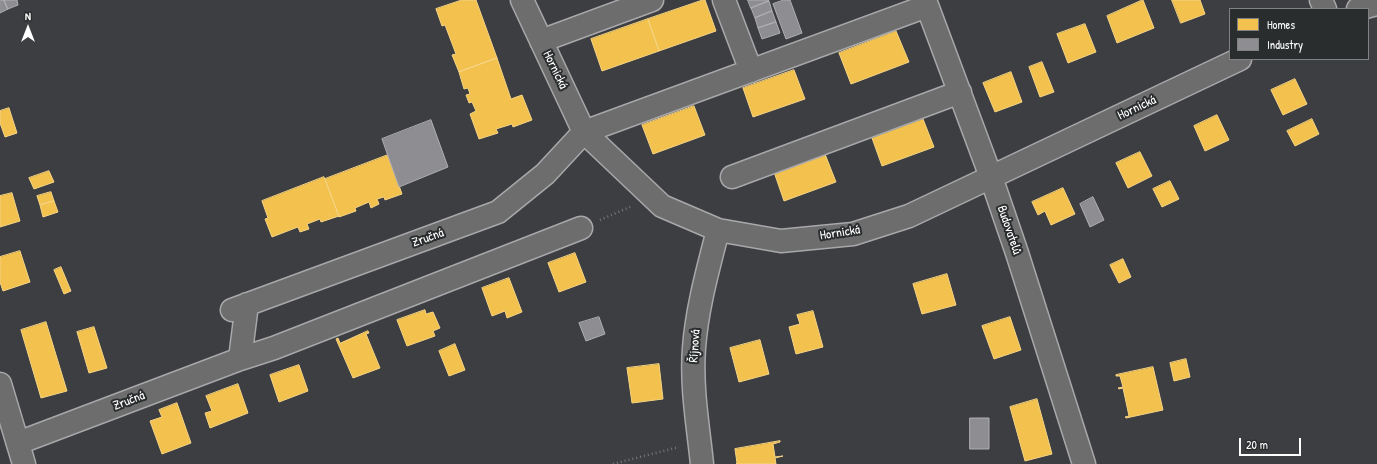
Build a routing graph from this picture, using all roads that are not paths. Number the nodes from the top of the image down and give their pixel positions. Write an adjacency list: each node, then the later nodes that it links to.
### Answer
1 (522, 0): 7 (street, Hornická)
2 (652, 0): 7 (street)
3 (724, 0): 9 (street)
4 (926, 3): 9 (street); 10 (street, Budovatelů)
5 (1377, 4): 6 (street)
6 (1362, 8)
7 (540, 41): 11 (street, Hornická)
8 (1238, 60): 13 (street, Hornická)
9 (751, 71): 11 (street)
10 (960, 92): 12 (street); 13 (street, Budovatelů)
11 (584, 132): 15 (street, Hornická); 16 (street, Zručná)
12 (732, 177)
13 (991, 177): 15 (street, Hornická); 21 (street, Budovatelů)
14 (582, 228): 16 (street, Zručná)
15 (718, 230): 20 (street, Říjnová)
16 (240, 359): 18 (street, Zručná)
17 (0, 384): 18 (street)
18 (18, 443): 19 (street)
19 (24, 464)
20 (702, 464)
21 (1084, 464)

